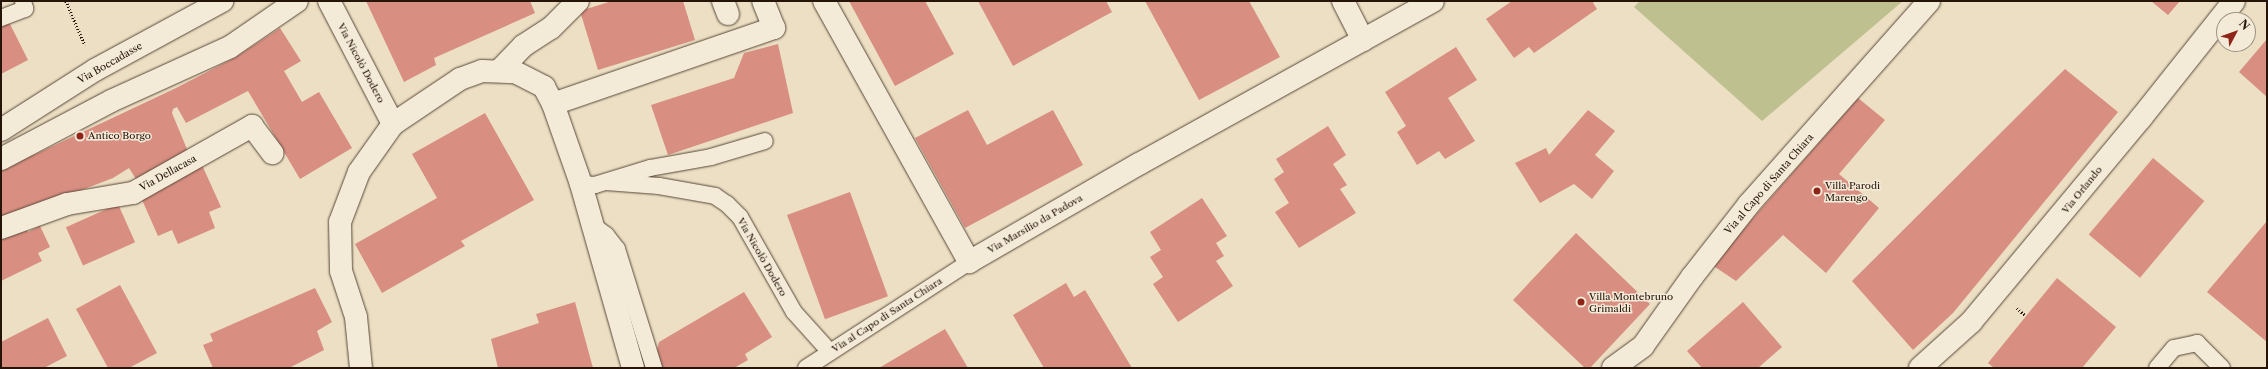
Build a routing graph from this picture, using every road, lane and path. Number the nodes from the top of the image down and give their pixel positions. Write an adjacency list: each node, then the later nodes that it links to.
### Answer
1 (23, 1): 13 (lane)
2 (66, 1): 15 (path)
3 (222, 1): 15 (street, Via Boccadasse)
4 (297, 1): 22 (street)
5 (578, 1): 16 (street)
6 (763, 1): 17 (street)
7 (824, 1): 27 (street)
8 (1343, 1): 14 (street)
9 (1433, 1): 14 (street, Via Marsilio da Padova)
10 (1929, 1): 33 (street, Via al Capo di Santa Chiara)
11 (2234, 1): 34 (street, Via Orlando)
12 (330, 3): 18 (street, Via Nicolò Dodero)
13 (1, 18)
14 (1363, 40): 27 (street, Via Marsilio da Padova)
15 (95, 70): 19 (street, Via Boccadasse)
16 (499, 71): 17 (street); 18 (street)
17 (553, 104): 24 (street)
18 (393, 124): 29 (street)
19 (1, 130)
20 (765, 141): 23 (lane, Via Nicolò Dodero)
21 (272, 153): 26 (street, Via Dellacasa)
22 (1, 159)
23 (606, 182): 24 (lane, Via Nicolò Dodero); 28 (lane, Via Nicolò Dodero)
24 (581, 184): 25 (street)
25 (591, 224): 30 (street); 31 (lane)
26 (1, 228)
27 (969, 262): 28 (lane, Via al Capo di Santa Chiara)
28 (830, 352): 32 (lane, Via al Capo di Santa Chiara)
29 (361, 368)
30 (633, 368)
31 (654, 368)
32 (806, 368)
33 (1613, 368)
34 (1920, 368)
35 (2157, 368): 36 (lane)
36 (2222, 368)

